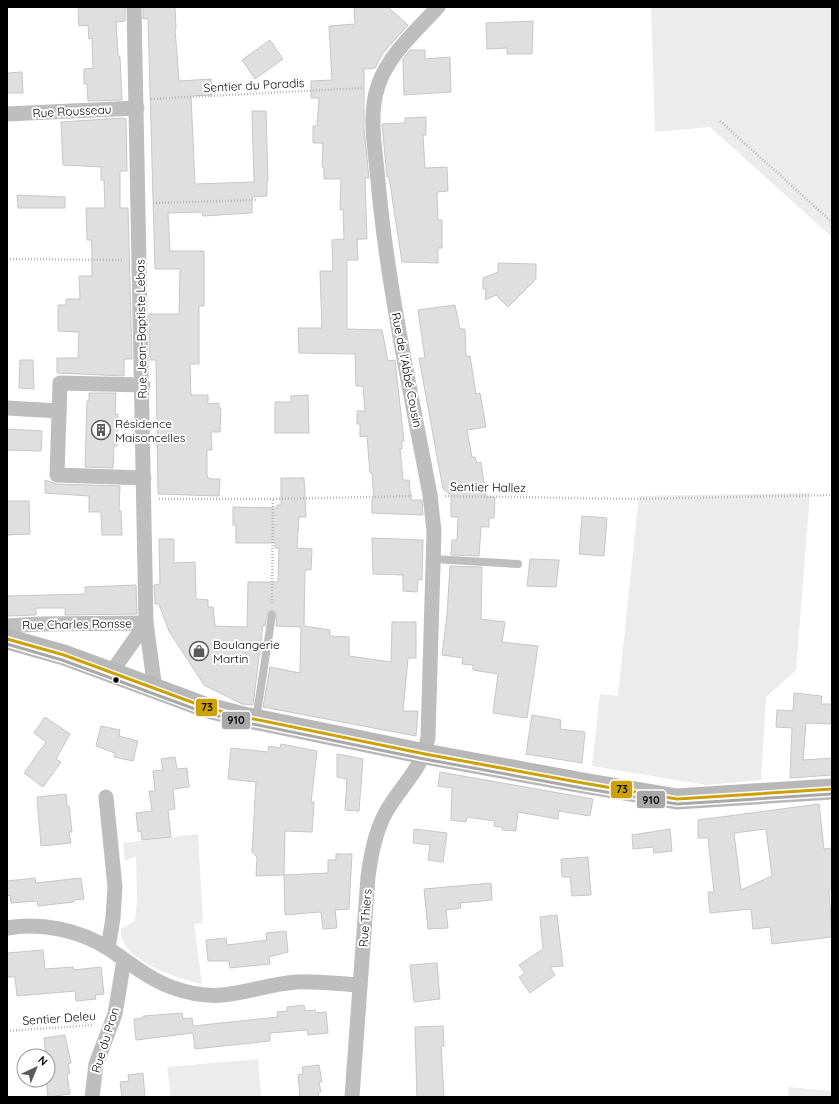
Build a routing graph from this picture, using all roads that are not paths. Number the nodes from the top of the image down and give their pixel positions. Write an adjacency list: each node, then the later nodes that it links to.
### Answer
1 (134, 7): 3 (street, Rue Jean-Baptiste Lebas)
2 (438, 7): 9 (street, Rue de l'Abbé Cousin)
3 (137, 108): 4 (street, Rue Rousseau); 5 (street, Rue Jean-Baptiste Lebas)
4 (7, 114)
5 (143, 385): 7 (street); 8 (street, Rue Jean-Baptiste Lebas)
6 (7, 408): 7 (street)
7 (59, 411): 8 (street)
8 (144, 478): 12 (street, Rue Jean-Baptiste Lebas)
9 (433, 559): 10 (lane); 18 (street, Rue de l'Abbé Cousin)
10 (518, 564)
11 (272, 615): 17 (lane)
12 (146, 623): 13 (street, Rue Charles Ronsse); 15 (street); 16 (street, Rue Jean-Baptiste Lebas)
13 (7, 626)
14 (7, 639): 15 (main road, Rue Charles Ronsse)
15 (111, 673): 16 (main road, Rue Charles Ronsse)
16 (155, 689): 17 (main road, Rue Charles Ronsse)
17 (256, 720): 18 (main road, Rue Charles Ronsse)
18 (425, 754): 19 (main road, Rue Charles Ronsse); 24 (street, Rue Thiers)
19 (832, 789)
20 (106, 797): 22 (street)
21 (7, 928): 22 (street)
22 (108, 948): 23 (street)
23 (124, 960): 24 (street); 25 (street, Rue du Pron)
24 (360, 985): 26 (street, Rue Thiers)
25 (92, 1097)
26 (352, 1097)

